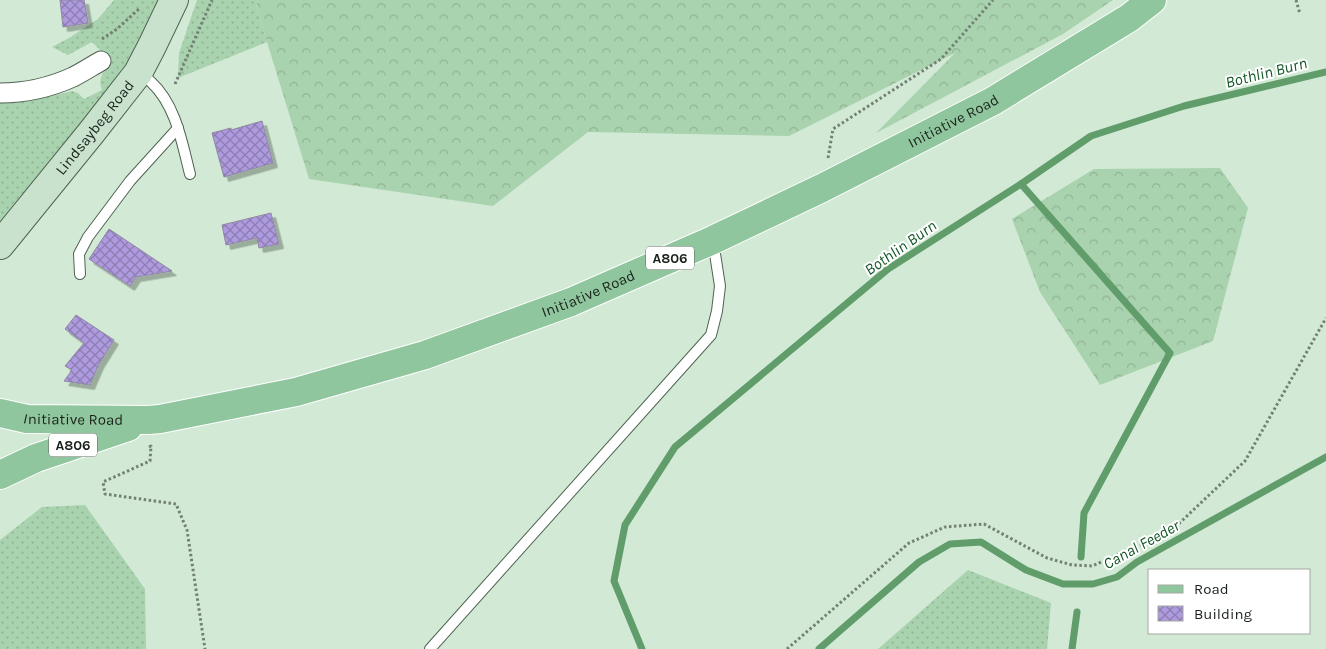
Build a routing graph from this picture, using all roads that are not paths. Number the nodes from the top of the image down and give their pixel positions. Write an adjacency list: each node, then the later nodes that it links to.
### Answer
1 (174, 0): 4 (main road, Lindsaybeg Road)
2 (1152, 0): 8 (main road, Initiative Road / A806)
3 (101, 61): 5 (street)
4 (138, 73): 6 (lane); 9 (main road, Lindsaybeg Road)
5 (0, 93)
6 (178, 128): 7 (lane); 10 (lane)
7 (190, 174)
8 (713, 240): 12 (main road, Initiative Road / A806); 14 (lane)
9 (0, 245)
10 (80, 274)
11 (0, 413): 12 (main road, Initiative Road / A806)
12 (148, 420): 13 (main road, Initiative Road / A806)
13 (0, 475)
14 (430, 649)

